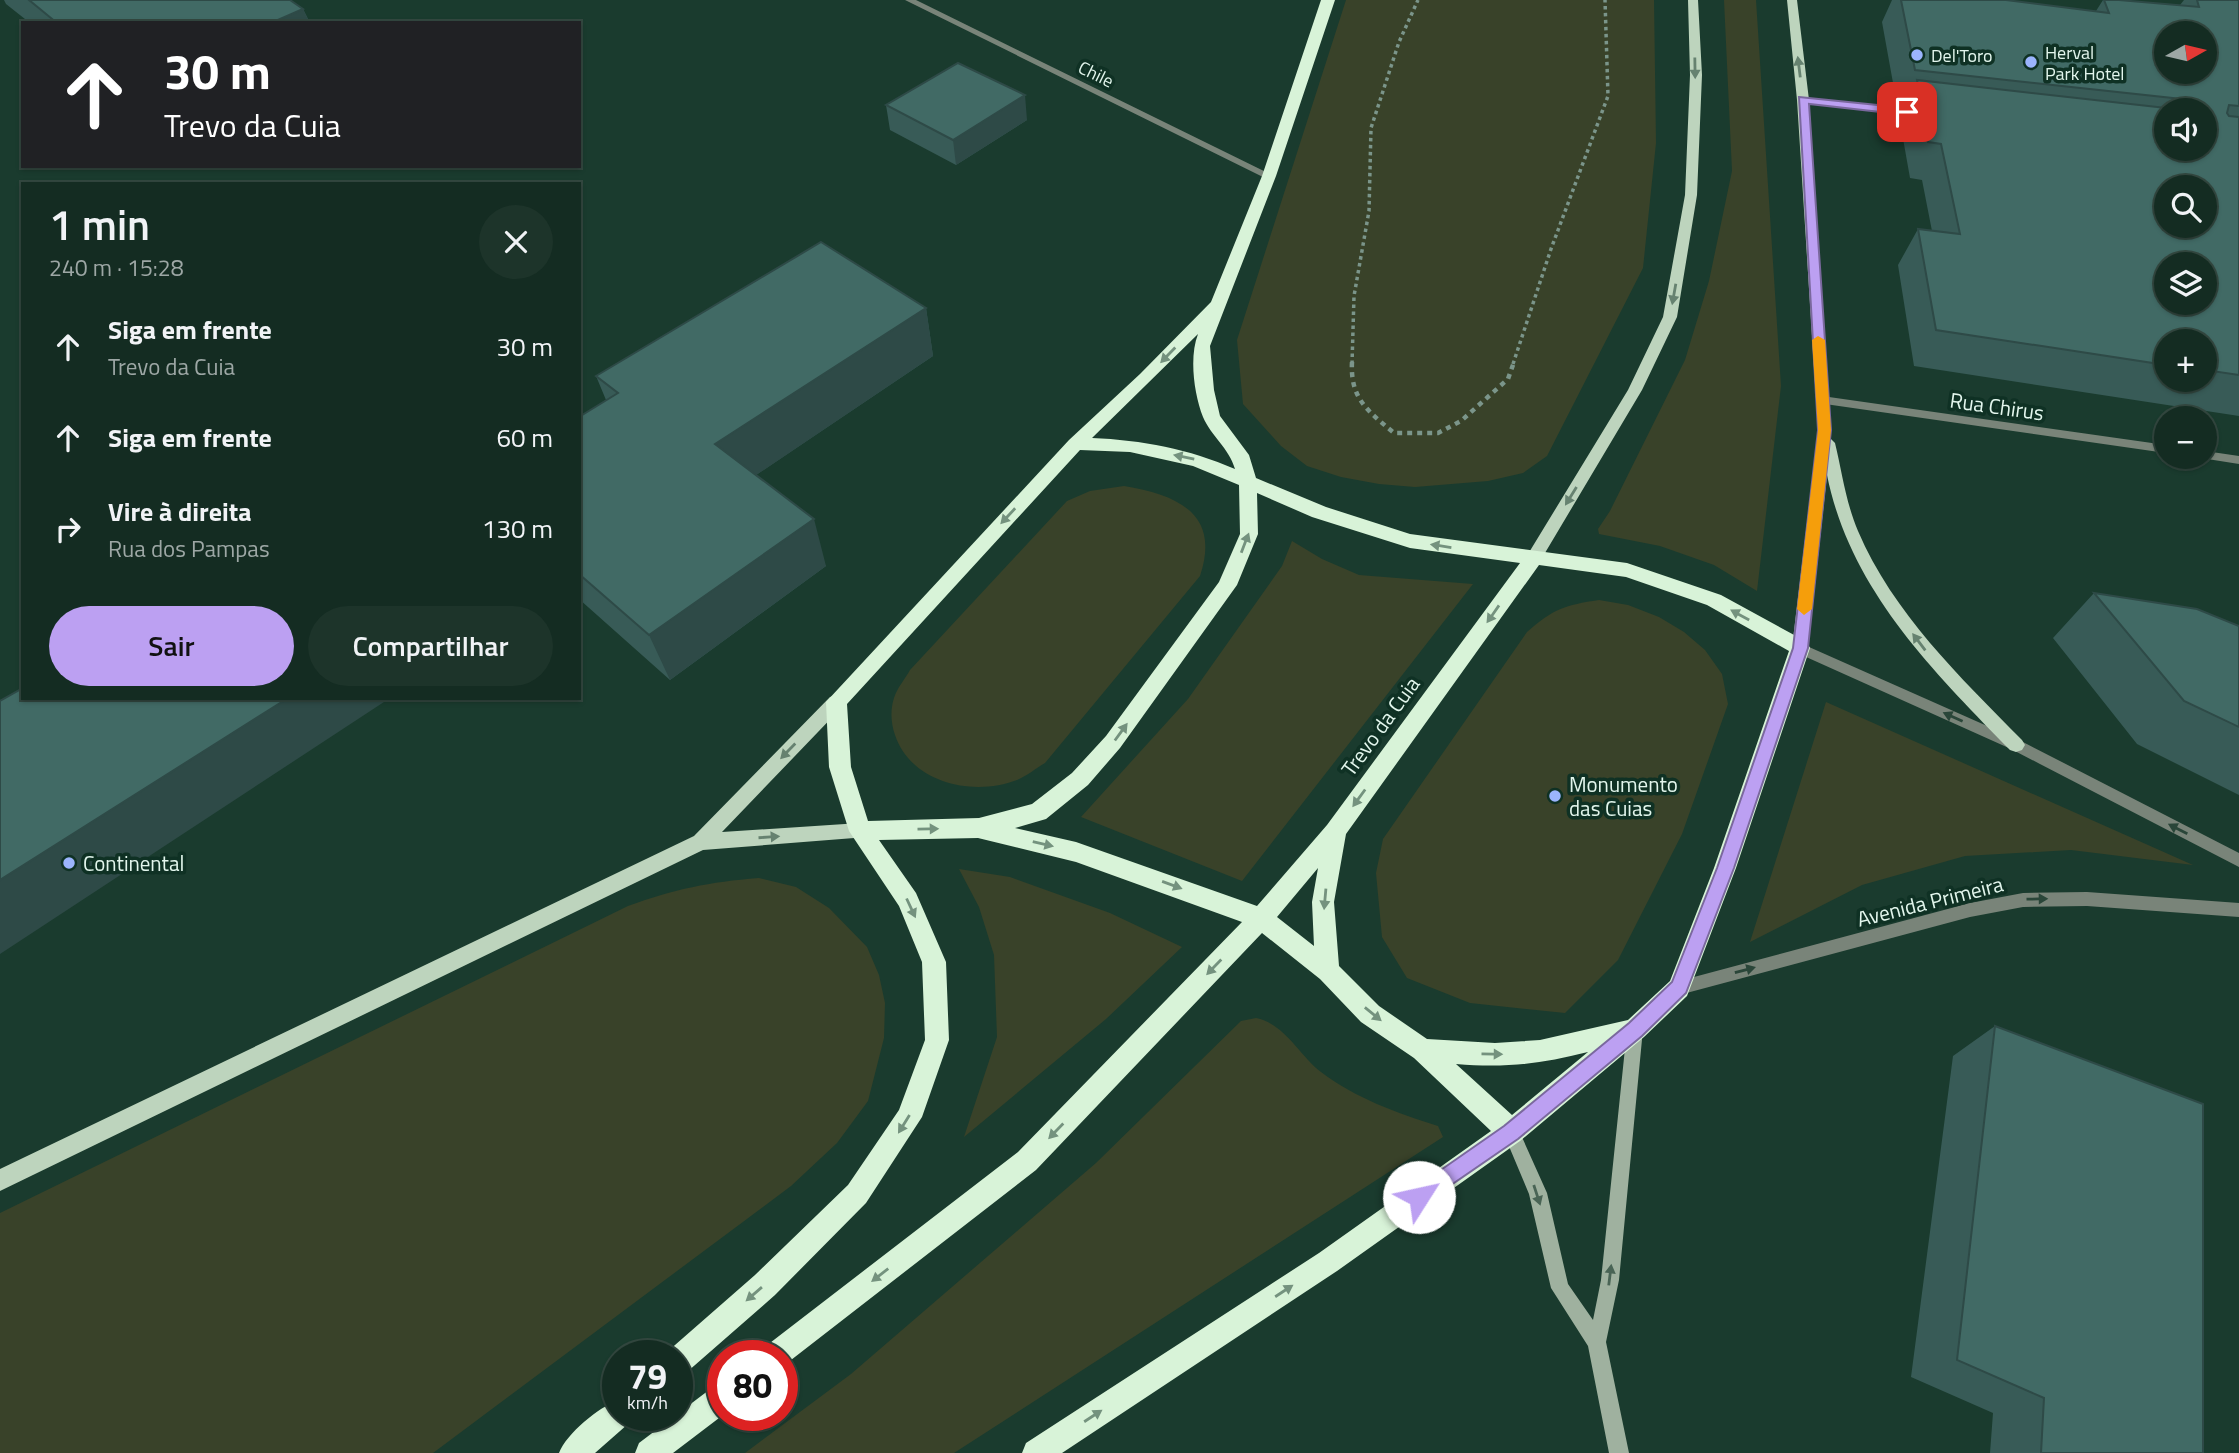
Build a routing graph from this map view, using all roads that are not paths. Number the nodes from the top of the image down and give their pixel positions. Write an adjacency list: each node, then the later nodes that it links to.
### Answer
1 (909, 0): 7 (street, Chile)
2 (1328, 0): 7 (highway)
3 (1693, 0): 16 (main road, one-way to 16)
4 (1792, 0): 5 (main road, one-way to 4)
5 (1803, 100): 6 (street); 9 (main road)
6 (1938, 115)
7 (1269, 176): 8 (highway)
8 (1216, 306): 11 (highway, one-way to 11); 15 (highway)
9 (1822, 400): 10 (main road); 12 (street, Rua Chirus)
10 (1825, 430): 17 (main road); 19 (main road, one-way to 10)
11 (1075, 444): 15 (highway, one-way to 11); 18 (highway, one-way to 18)
12 (2154, 447)
13 (2217, 457): 14 (street)
14 (2239, 460)
15 (1248, 481): 16 (highway, one-way to 15); 20 (highway, one-way to 15)
16 (1533, 559): 17 (highway, one-way to 16); 22 (highway, Trevo da Cuia, one-way to 22)
17 (1800, 648): 19 (street, one-way to 17); 28 (highway)
18 (836, 702): 21 (highway); 23 (main road, one-way to 23)
19 (2016, 746): 24 (street, one-way to 19)
20 (979, 828): 21 (highway, one-way to 20); 26 (highway, one-way to 26)
21 (860, 831): 23 (main road, one-way to 21); 35 (highway, one-way to 35)
22 (1335, 832): 26 (highway, Trevo da Cuia); 27 (highway, one-way to 27)
23 (701, 842): 32 (main road)
24 (2239, 860)
25 (2239, 910): 28 (street, Avenida Primeira, one-way to 25)
26 (1261, 918): 27 (highway); 33 (highway, Trevo da Cuia, one-way to 33)
27 (1328, 971): 30 (highway, one-way to 30)
28 (1679, 988): 29 (highway)
29 (1635, 1029): 30 (highway, one-way to 29); 31 (highway); 34 (street, one-way to 29)
30 (1423, 1050): 31 (highway)
31 (1511, 1132): 34 (street, one-way to 34); 40 (highway, one-way to 31)
32 (0, 1180)
33 (797, 1340)
34 (1597, 1342): 41 (street)
35 (693, 1348)
36 (707, 1409): 39 (highway)
37 (602, 1428): 38 (highway)
38 (573, 1453)
39 (649, 1453)
40 (1036, 1453)
41 (1619, 1453)

